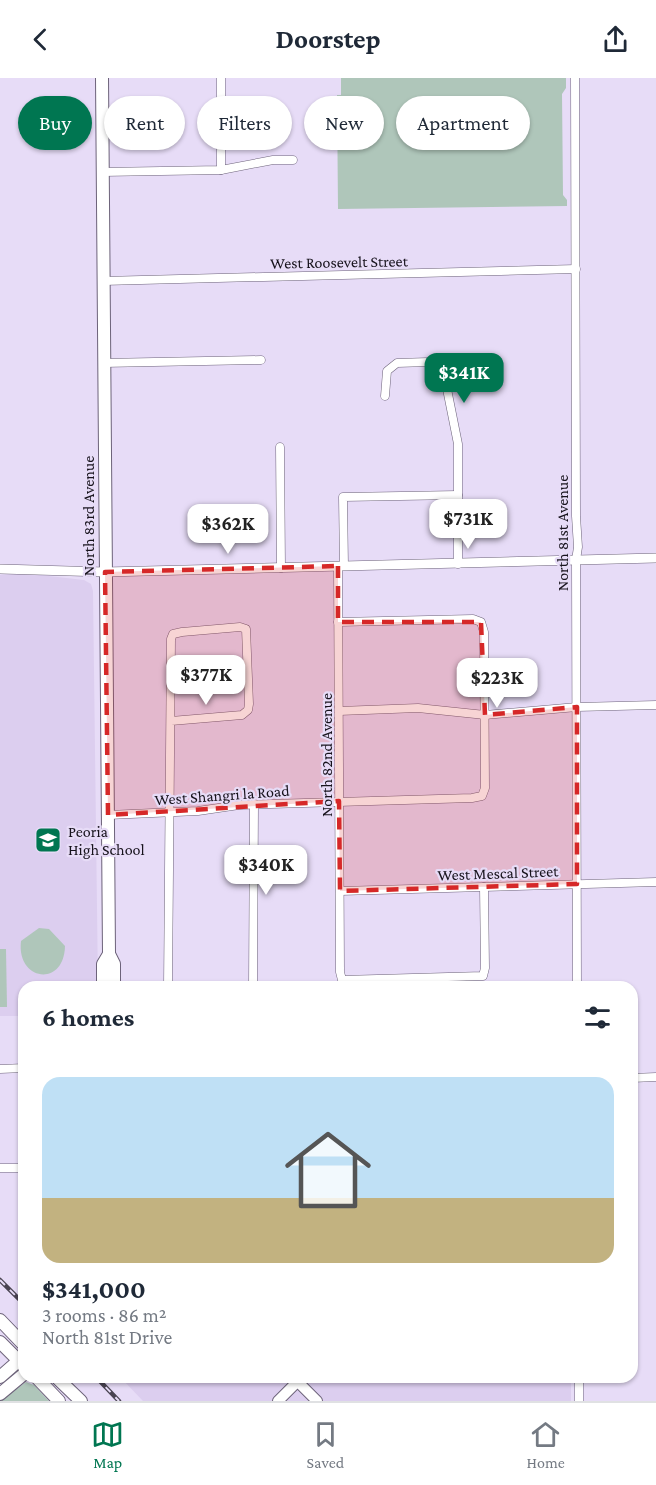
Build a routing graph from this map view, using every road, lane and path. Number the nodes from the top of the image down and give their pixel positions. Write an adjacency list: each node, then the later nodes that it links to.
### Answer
1 (102, 78): 6 (main road, North 83rd Avenue)
2 (221, 78): 5 (street)
3 (575, 78): 7 (street, North 81st Avenue)
4 (293, 160): 5 (street)
5 (222, 170): 6 (street)
6 (102, 172): 8 (main road, North 83rd Avenue)
7 (576, 269): 8 (street, West Roosevelt Street); 15 (street, North 81st Avenue)
8 (103, 281): 10 (main road, North 83rd Avenue)
9 (261, 360): 10 (street)
10 (103, 363): 20 (main road, North 83rd Avenue)
11 (384, 396): 13 (street)
12 (280, 447): 18 (street)
13 (458, 495): 16 (street); 17 (street, North 82nd Avenue)
14 (656, 558): 15 (street)
15 (576, 560): 16 (street); 23 (street, North 81st Avenue)
16 (458, 564): 17 (street)
17 (341, 566): 18 (street); 21 (street, North 82nd Avenue)
18 (281, 567): 20 (street)
19 (0, 569): 20 (street)
20 (105, 572): 30 (main road, North 83rd Avenue)
21 (339, 622): 24 (street, North 82nd Avenue); 25 (street)
22 (656, 705): 23 (street)
23 (577, 707): 25 (street); 32 (street, North 81st Avenue)
24 (339, 711): 25 (street); 27 (street, North 82nd Avenue)
25 (485, 715): 27 (street, West Shangri la Road)
26 (171, 721): 26 (street); 29 (street)
27 (339, 801): 28 (street, West Shangri la Road); 34 (street, North 82nd Avenue)
28 (254, 804): 29 (street, West Shangri la Road); 39 (street)
29 (169, 813): 30 (street, West Shangri la Road); 38 (street)
30 (108, 814): 35 (main road, North 83rd Avenue)
31 (656, 882): 32 (street, West Mescal Street)
32 (577, 884): 33 (street, West Mescal Street); 40 (street, North 81st Avenue)
33 (484, 887): 34 (street, West Mescal Street); 34 (street, North 82nd Avenue)
34 (340, 891)
35 (109, 954): 36 (main road, North 83rd Avenue); 37 (main road, North 83rd Avenue)
36 (103, 981)
37 (114, 981)
38 (168, 981)
39 (253, 981)
40 (578, 981)
41 (18, 1068): 42 (street)
42 (0, 1069)
43 (656, 1077): 44 (street)
44 (638, 1078)
45 (0, 1168): 46 (street)
46 (18, 1168)
47 (0, 1320): 48 (main road)
48 (18, 1339)
49 (0, 1342): 50 (main road)
50 (18, 1358)
51 (18, 1364): 52 (main road)
52 (0, 1377)
53 (18, 1379): 59 (main road)
54 (42, 1383): 60 (main road)
55 (62, 1383): 61 (main road)
56 (293, 1383): 62 (main road)
57 (300, 1383): 63 (main road)
58 (579, 1383): 64 (street)
59 (0, 1394)
60 (59, 1401)
61 (81, 1401)
62 (278, 1401)
63 (317, 1401)
64 (579, 1401)

